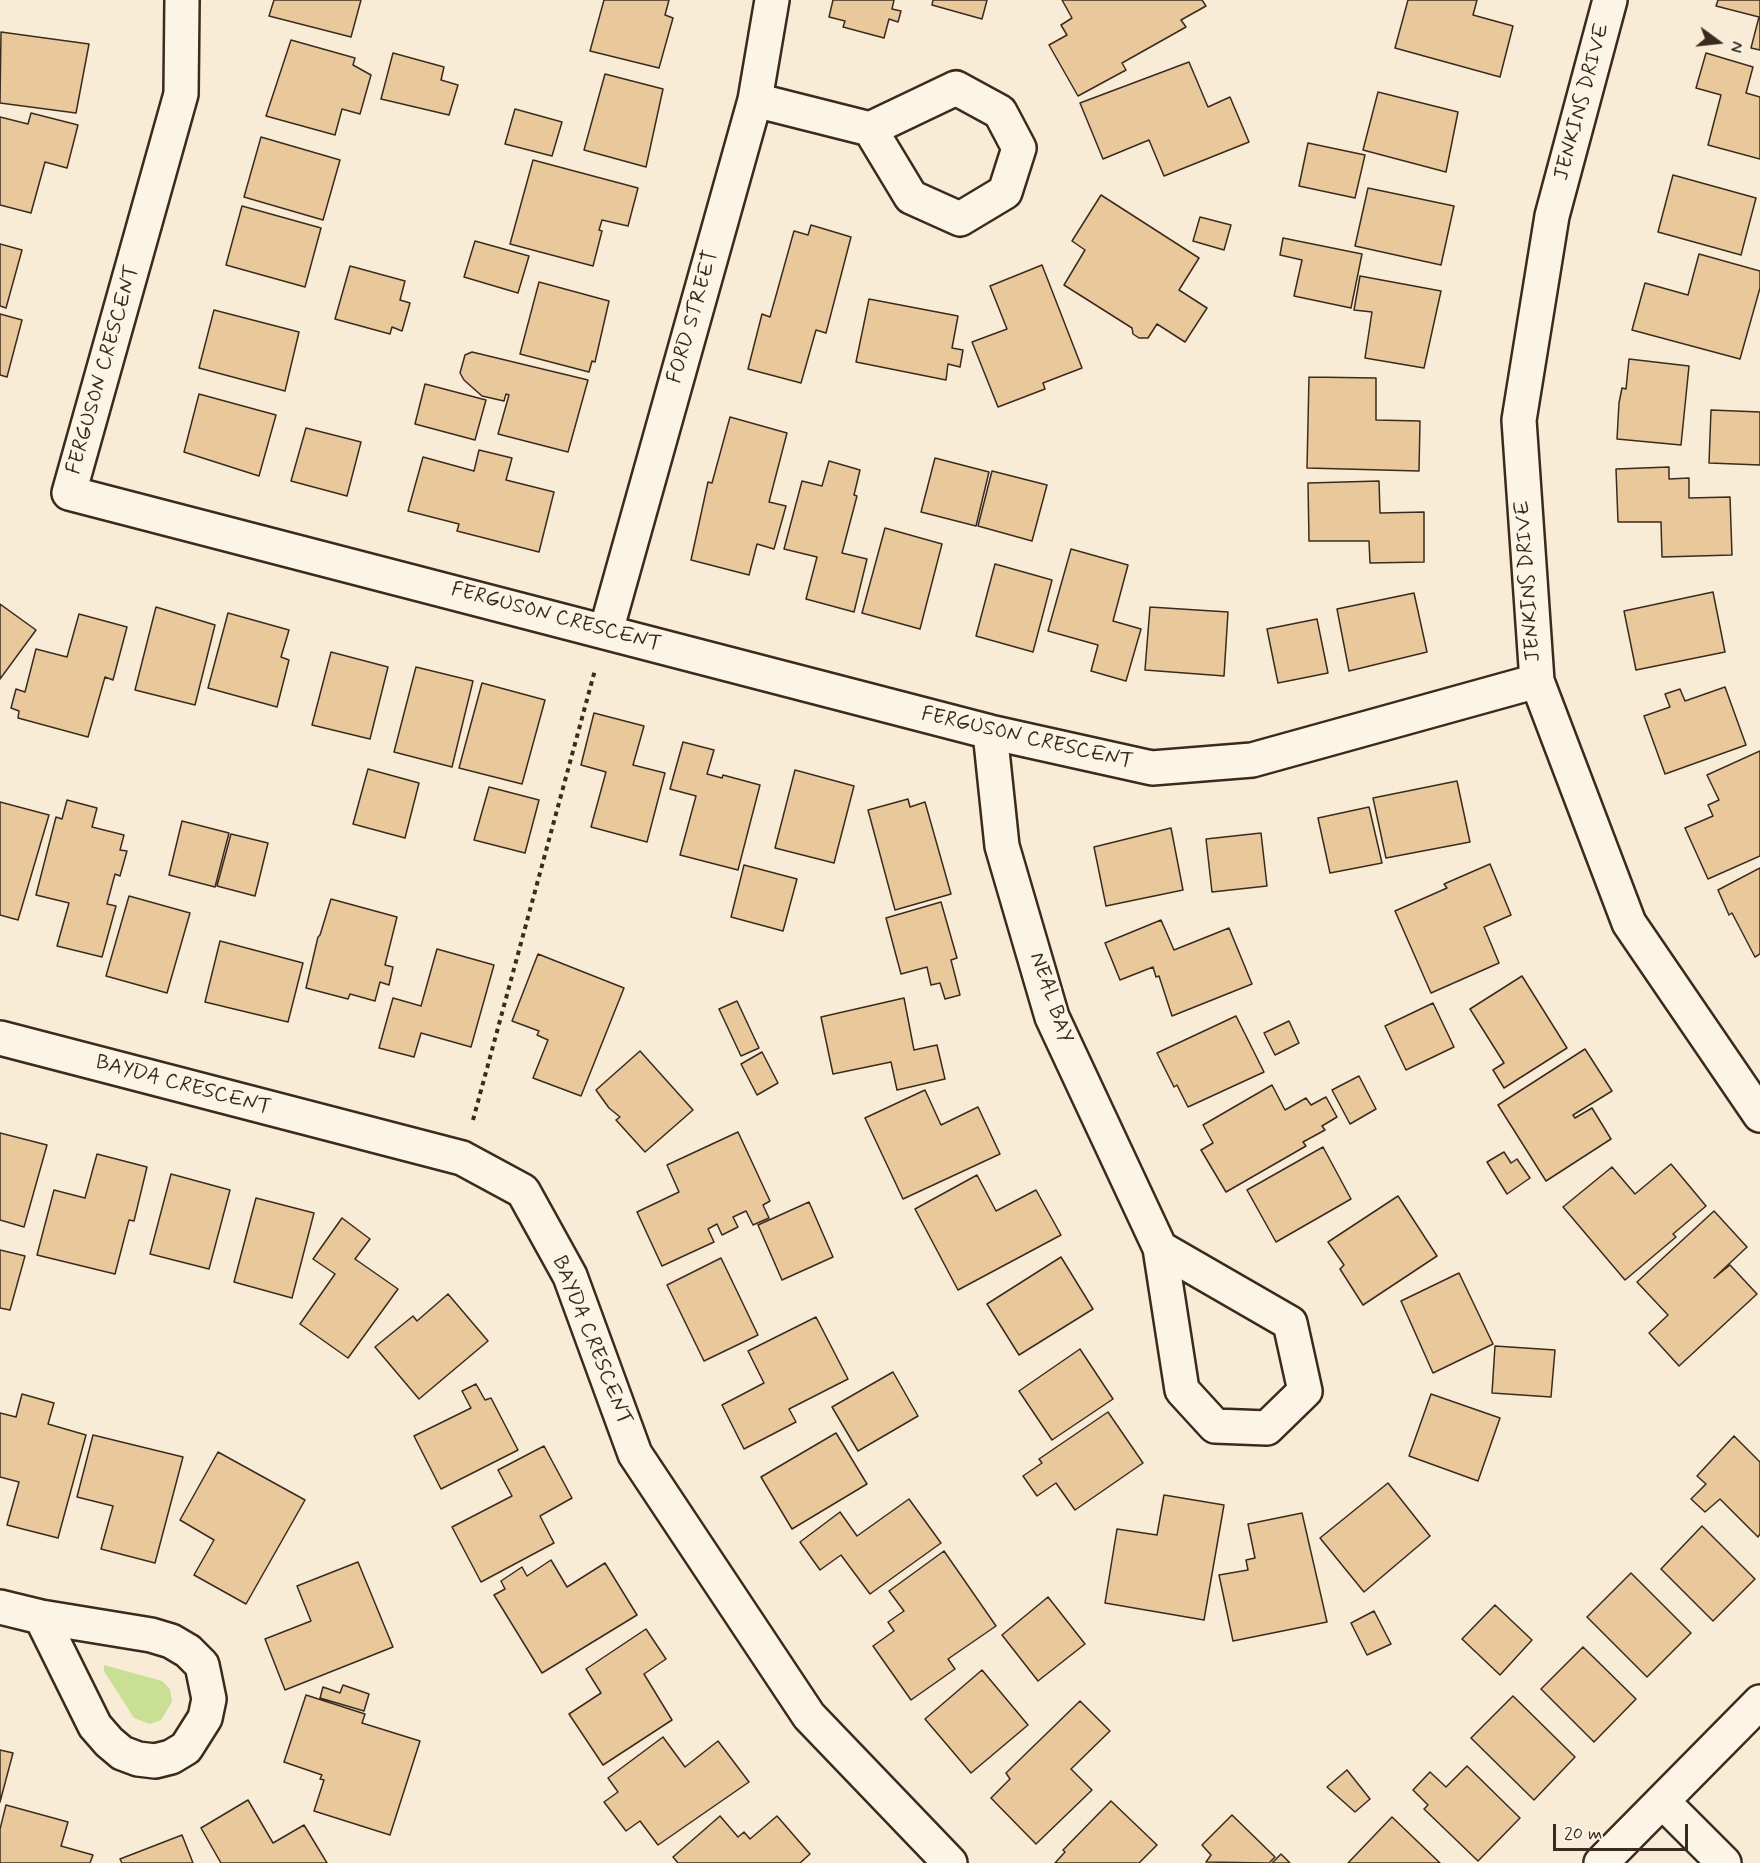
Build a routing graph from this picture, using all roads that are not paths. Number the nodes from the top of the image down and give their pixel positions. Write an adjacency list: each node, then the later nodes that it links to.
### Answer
1 (182, 0): 6 (street, FERGUSON CRESCENT)
2 (772, 0): 4 (street, FORD STREET)
3 (1611, 0): 7 (street, JENKINS DRIVE)
4 (755, 100): 5 (street); 6 (street, FORD STREET)
5 (870, 129): 5 (street)
6 (606, 631): 8 (street, FERGUSON CRESCENT)
7 (1537, 681): 8 (street, FERGUSON CRESCENT); 10 (street, JENKINS DRIVE)
8 (990, 732): 11 (street, NEAL BAY)
9 (0, 1038): 16 (street, BAYDA CRESCENT)
10 (1760, 1115)
11 (1161, 1248): 11 (street, NEAL BAY)
12 (0, 1607): 13 (street)
13 (41, 1617): 13 (street)
14 (1760, 1702): 15 (street)
15 (1663, 1802): 17 (street); 18 (street)
16 (950, 1863)
17 (1601, 1863)
18 (1724, 1863)

